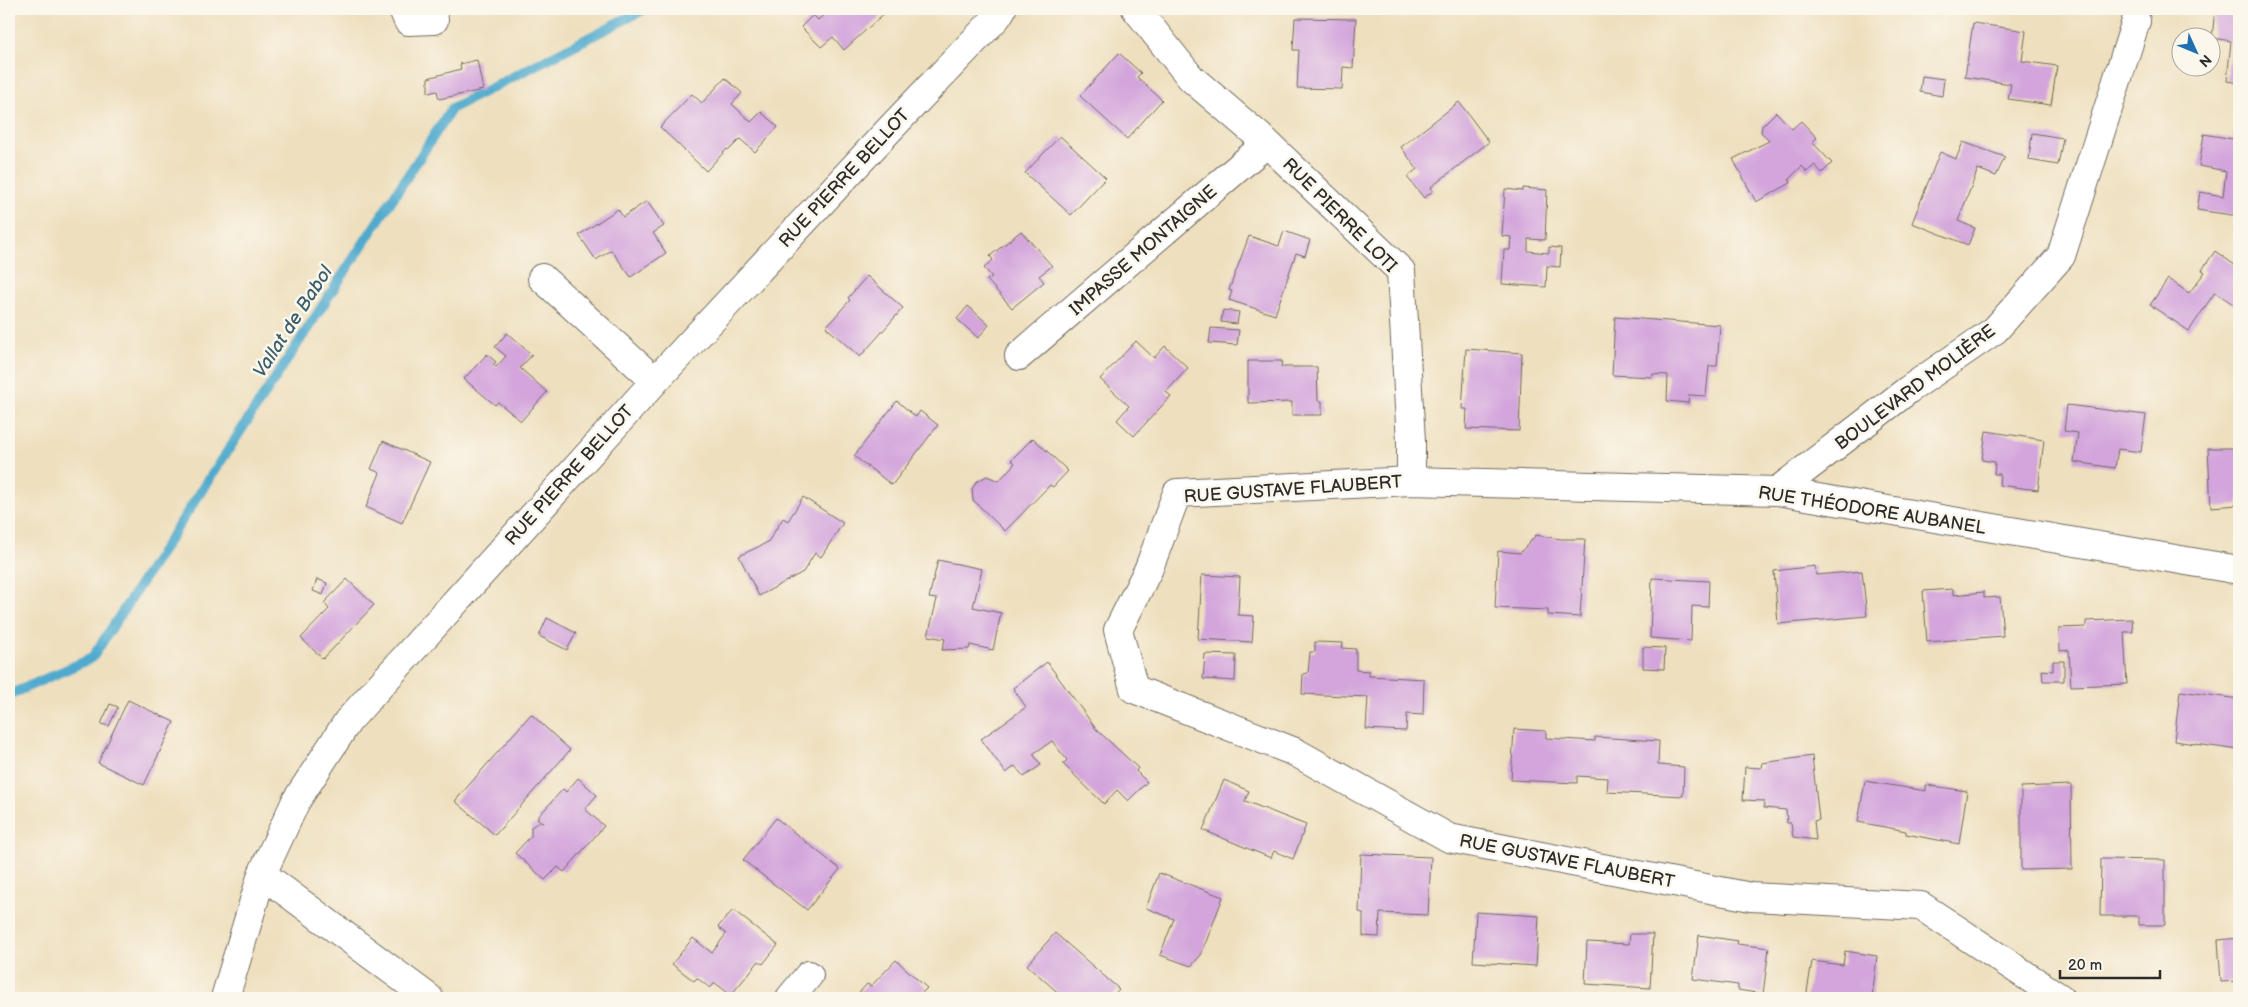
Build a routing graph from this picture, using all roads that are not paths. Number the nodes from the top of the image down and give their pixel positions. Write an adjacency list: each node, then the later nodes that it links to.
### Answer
1 (403, 9): 4 (street)
2 (1002, 9): 9 (street, RUE PIERRE BELLOT)
3 (1136, 9): 6 (street, RUE PIERRE LOTI)
4 (434, 20)
5 (2136, 21): 11 (street, BOULEVARD MOLIÈRE)
6 (1267, 144): 8 (street, IMPASSE MONTAIGNE); 10 (street, RUE PIERRE LOTI)
7 (542, 278): 9 (street)
8 (1019, 356)
9 (655, 380): 13 (street, RUE PIERRE BELLOT)
10 (1412, 481): 11 (street, RUE THÉODORE AUBANEL); 18 (street, RUE GUSTAVE FLAUBERT)
11 (1776, 491): 12 (street, RUE THÉODORE AUBANEL)
12 (2239, 570)
13 (262, 874): 15 (street, RUE PIERRE BELLOT); 16 (street)
14 (809, 975): 17 (street)
15 (225, 998)
16 (429, 998)
17 (790, 998)
18 (2060, 998)

